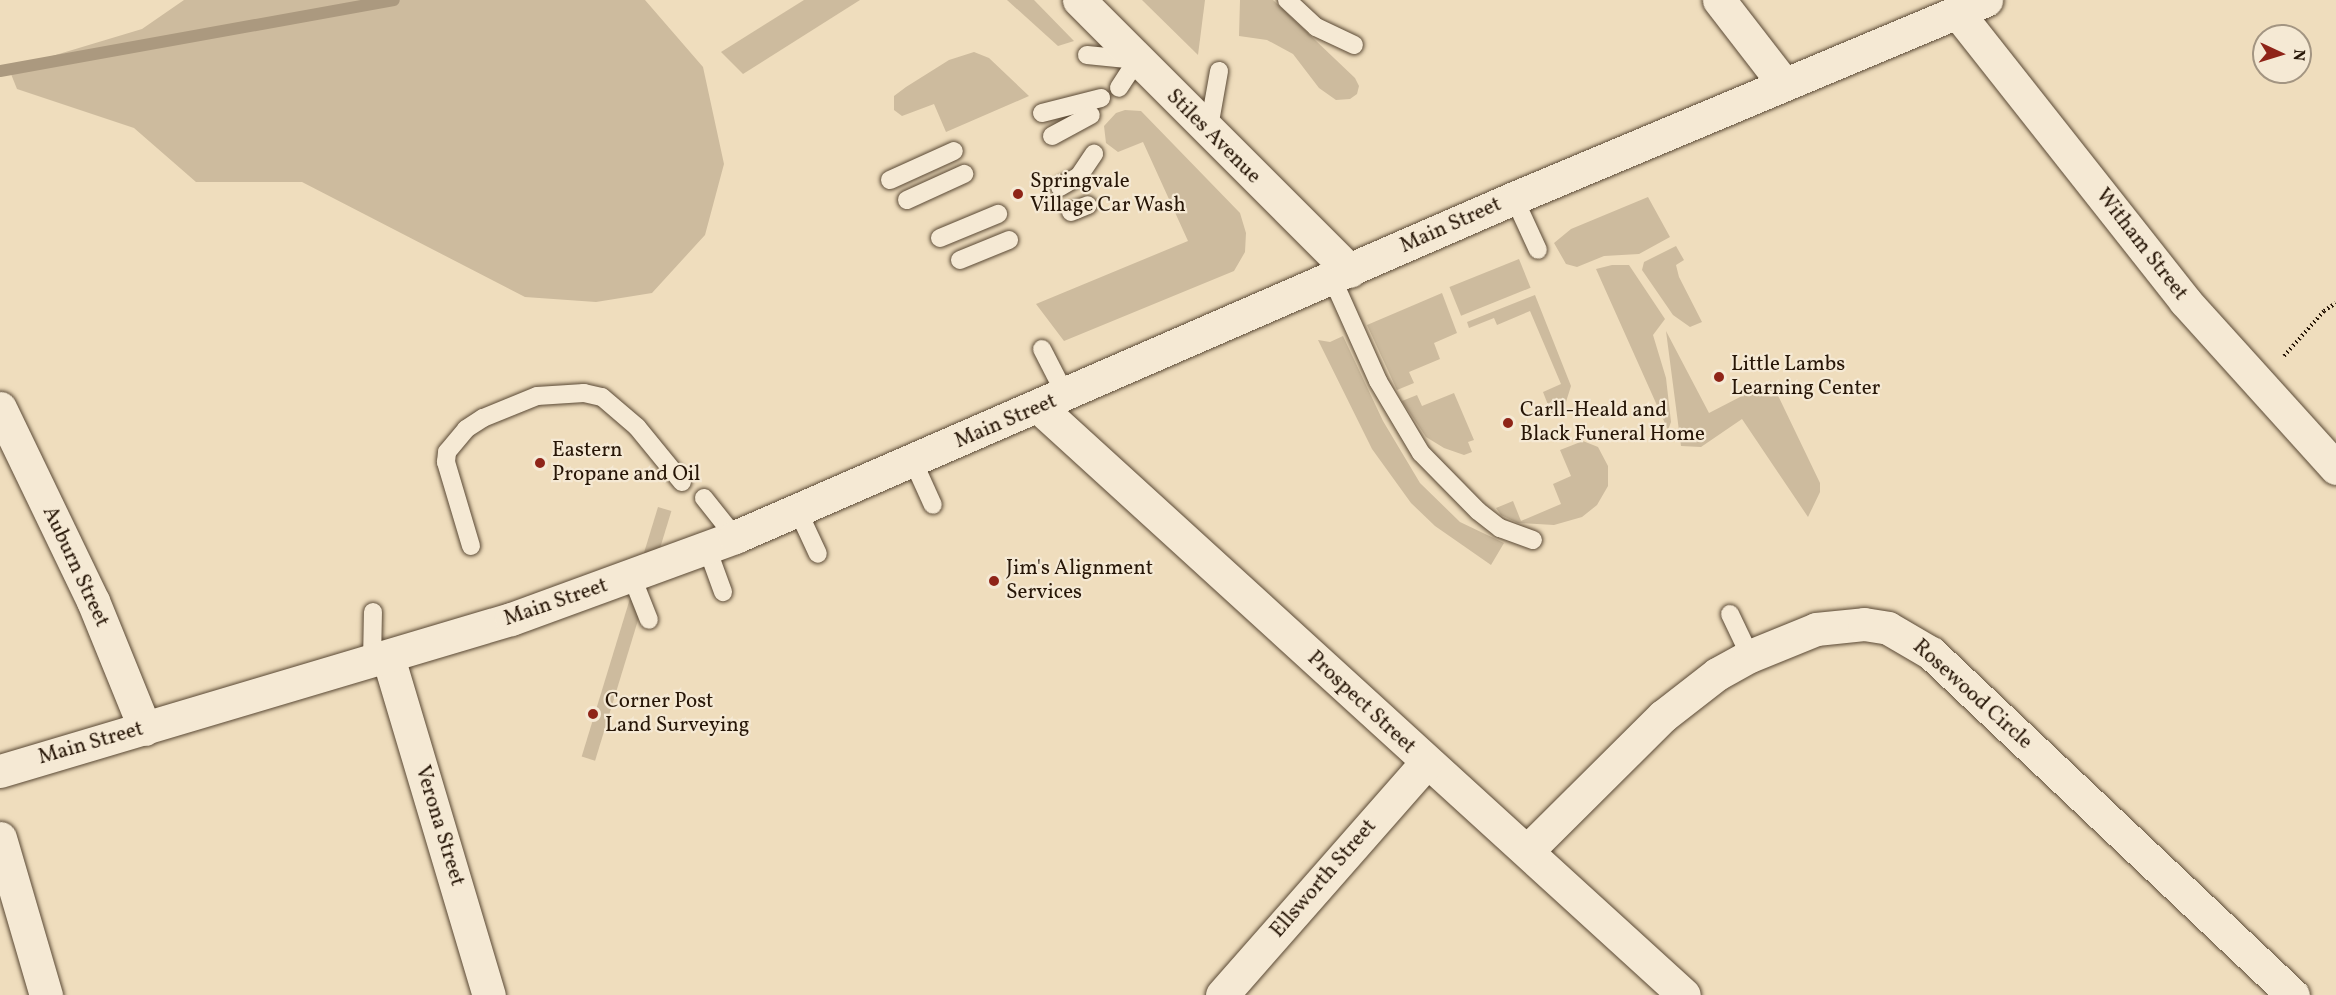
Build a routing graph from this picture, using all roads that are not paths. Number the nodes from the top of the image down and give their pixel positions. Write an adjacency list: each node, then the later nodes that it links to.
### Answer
1 (1079, 0): 7 (street, Stiles Avenue)
2 (1287, 0): 5 (lane)
3 (1719, 0): 9 (street)
4 (1971, 6): 9 (street, Main Street); 33 (street, Witham Street)
5 (1354, 45)
6 (1087, 55): 7 (lane)
7 (1137, 60): 10 (lane); 14 (street, Stiles Avenue)
8 (1219, 71): 14 (lane)
9 (1784, 84): 21 (street, Main Street)
10 (1119, 88)
11 (1101, 98): 12 (lane)
12 (1042, 112)
13 (1091, 115): 15 (lane)
14 (1208, 133): 28 (street, Stiles Avenue)
15 (1052, 136)
16 (954, 151): 19 (lane)
17 (1094, 154): 20 (lane)
18 (964, 174): 22 (lane)
19 (890, 180)
20 (1060, 187)
21 (1515, 198): 26 (lane); 28 (street, Main Street)
22 (907, 200)
23 (998, 214): 24 (lane)
24 (940, 238)
25 (1009, 240): 27 (lane)
26 (1538, 250)
27 (960, 260)
28 (1341, 275): 30 (street, Main Street); 38 (lane)
29 (1042, 349): 30 (lane)
30 (1053, 402): 32 (street, Main Street); 50 (street, Prospect Street)
31 (0, 408): 49 (street, Auburn Street)
32 (913, 461): 36 (lane); 37 (street, Main Street)
33 (2336, 468)
34 (682, 482): 40 (lane)
35 (704, 498): 39 (lane)
36 (933, 505)
37 (798, 511): 39 (street, Main Street); 41 (lane)
38 (1533, 540)
39 (721, 543): 42 (street, Main Street); 43 (lane)
40 (471, 546)
41 (818, 554)
42 (632, 577): 46 (lane); 48 (street, Main Street)
43 (723, 592)
44 (373, 612): 48 (lane)
45 (1730, 614): 47 (lane)
46 (649, 620)
47 (1750, 656): 53 (street, Rosewood Circle); 58 (street, Rosewood Circle)
48 (380, 660): 49 (street, Main Street); 55 (street, Verona Street)
49 (145, 729): 51 (street, Main Street)
50 (1425, 763): 53 (street, Prospect Street); 56 (street, Ellsworth Street)
51 (0, 771)
52 (0, 838): 54 (street)
53 (1529, 849): 57 (street, Prospect Street)
54 (46, 995)
55 (489, 995)
56 (1222, 995)
57 (1684, 995)
58 (2293, 995)

